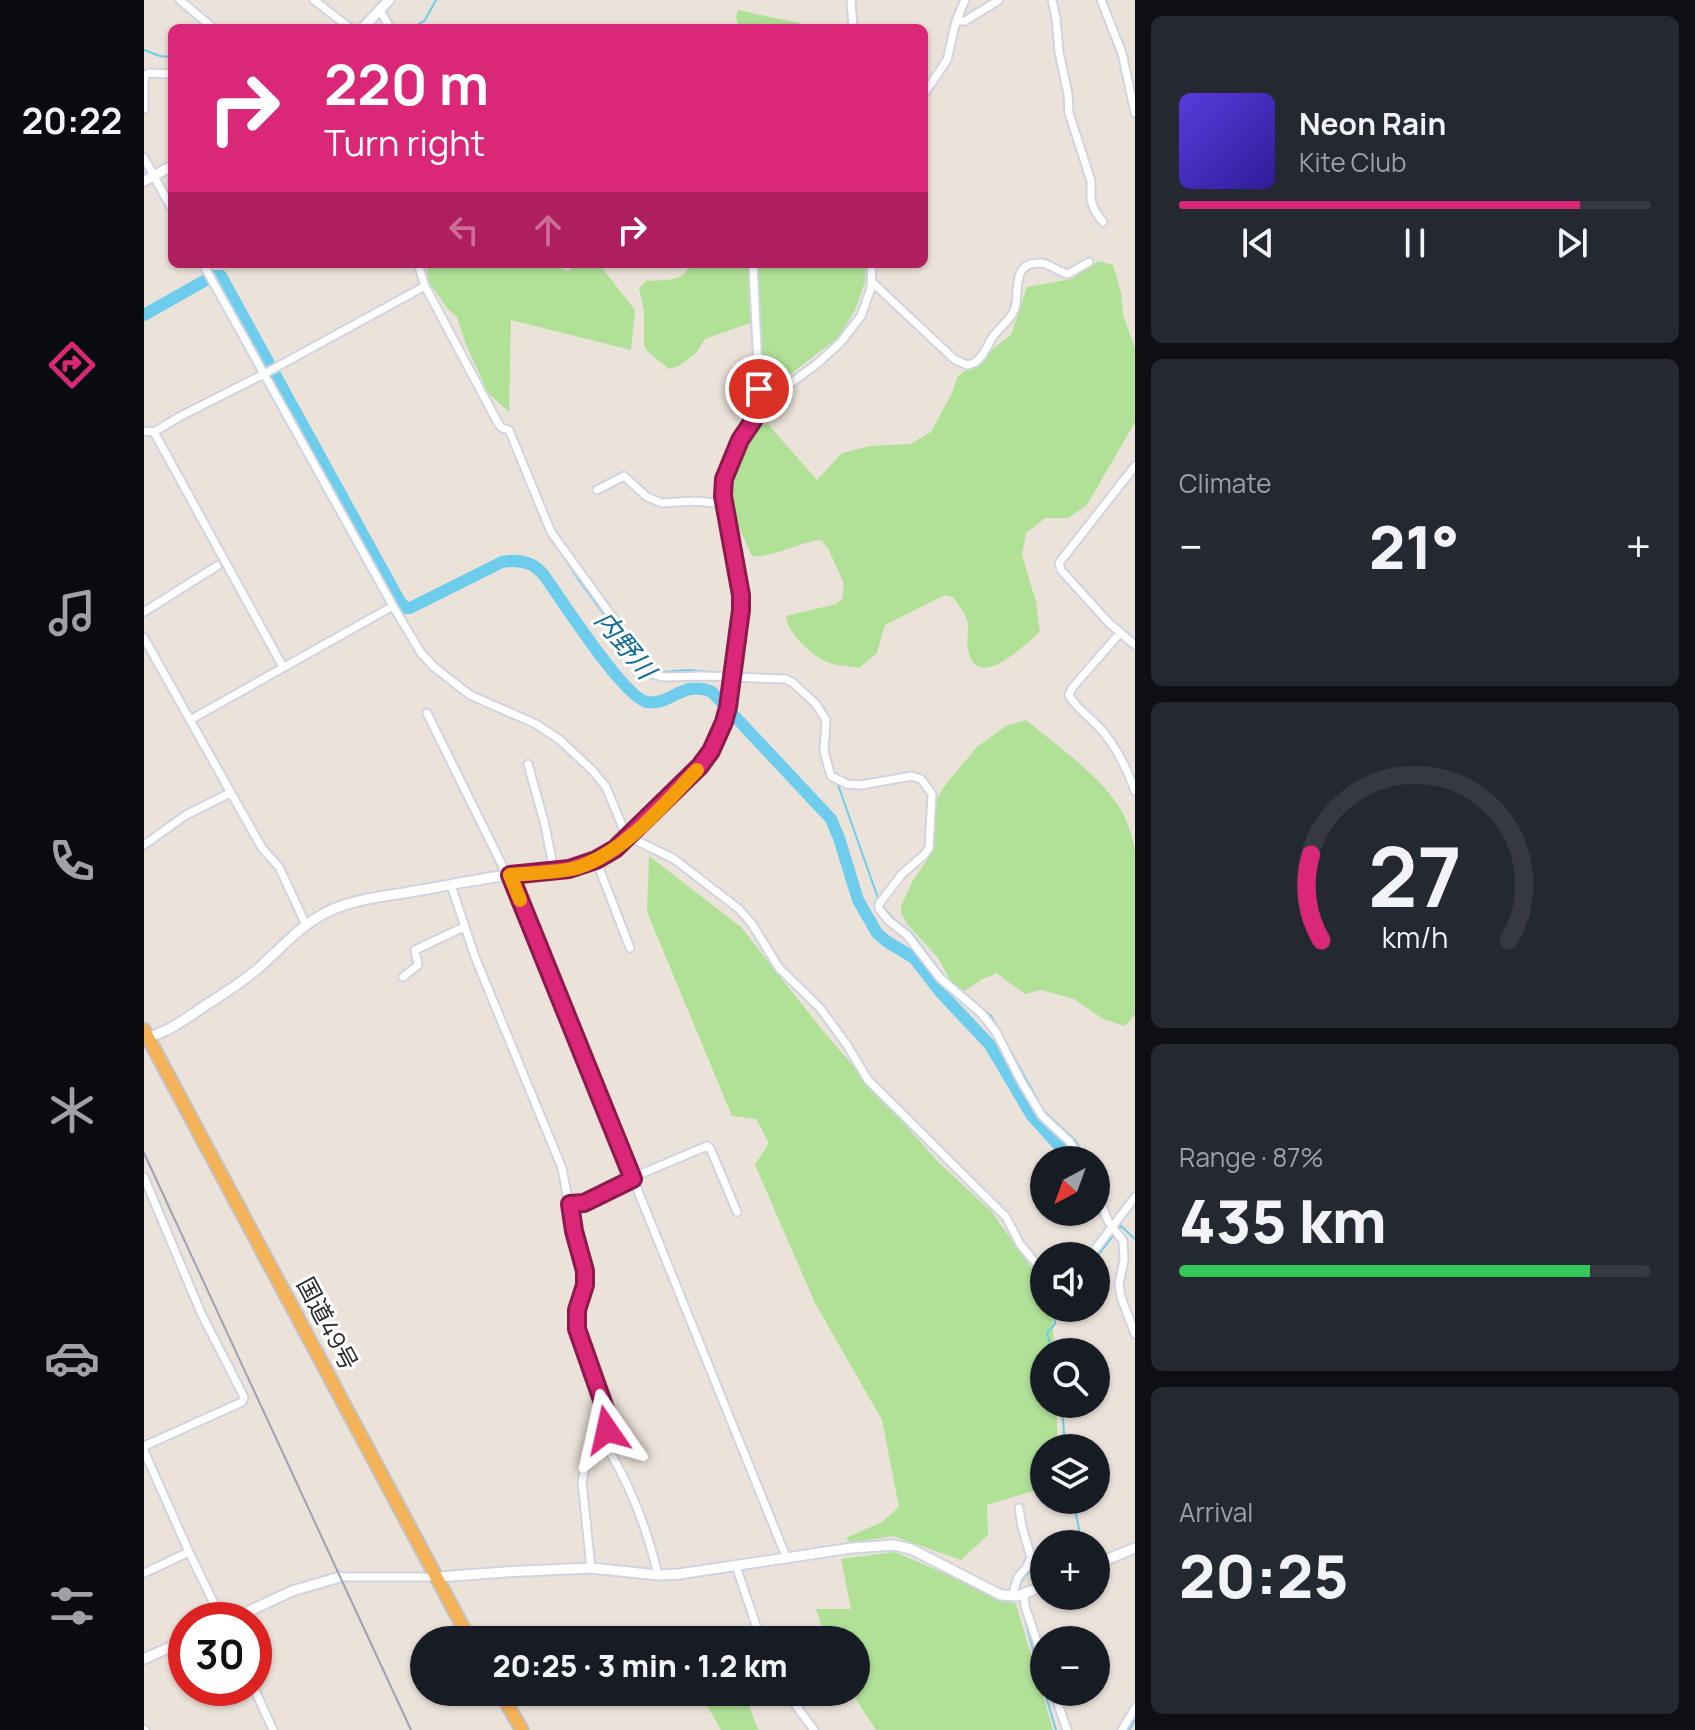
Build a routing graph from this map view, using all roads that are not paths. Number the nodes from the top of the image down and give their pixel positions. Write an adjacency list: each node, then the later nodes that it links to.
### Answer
1 (180, 0): 11 (street)
2 (314, 0): 12 (street)
3 (389, 0): 9 (street)
4 (851, 0): 15 (street)
5 (965, 0): 10 (street)
6 (999, 0): 10 (street)
7 (1052, 0): 26 (street)
8 (1101, 0): 20 (street)
9 (380, 10): 13 (street); 14 (street)
10 (956, 21): 18 (street)
11 (208, 24)
12 (345, 24)
13 (367, 24)
14 (388, 24)
15 (853, 24)
16 (168, 74): 17 (street)
17 (144, 84): 19 (street)
18 (928, 88)
19 (144, 109)
20 (1135, 113)
21 (144, 158): 23 (street)
22 (168, 168): 23 (street)
23 (154, 176): 24 (street); 25 (street)
24 (144, 181)
25 (168, 202)
26 (1103, 222)
27 (1089, 262): 32 (street)
28 (205, 268): 34 (street)
29 (419, 268): 33 (street)
30 (753, 268): 35 (street)
31 (872, 268): 32 (street)
32 (872, 282): 35 (street)
33 (425, 286): 34 (street); 48 (street)
34 (264, 374): 37 (street); 42 (street)
35 (765, 403): 40 (street)
36 (144, 431): 37 (street)
37 (154, 432): 47 (street)
38 (1135, 466): 44 (street)
39 (597, 490): 40 (street)
40 (725, 504): 48 (street)
41 (217, 566): 43 (street)
42 (393, 606): 47 (street); 54 (street)
43 (144, 612)
44 (1120, 633): 46 (street); 52 (street)
45 (144, 638): 50 (street)
46 (1135, 645)
47 (283, 667): 50 (street)
48 (733, 678): 54 (street); 65 (street)
49 (427, 713): 58 (street)
50 (190, 720): 53 (street)
51 (528, 764): 57 (street)
52 (1135, 791)
53 (230, 793): 55 (street); 60 (street)
54 (629, 837): 56 (street); 74 (street)
55 (144, 845)
56 (596, 860): 57 (street); 62 (street)
57 (554, 871): 58 (street)
58 (510, 875): 59 (street); 67 (street)
59 (451, 885): 60 (street); 61 (street)
60 (306, 925): 64 (street)
61 (464, 927): 63 (street); 69 (street)
62 (630, 948)
63 (403, 977)
64 (145, 1035): 87 (highway, 国道49号)
65 (1073, 1146)
66 (144, 1177): 79 (street)
67 (633, 1179): 69 (street); 70 (street); 81 (street)
68 (1135, 1197): 72 (street)
69 (570, 1204): 76 (street)
70 (737, 1212)
71 (1110, 1223): 72 (street)
72 (1112, 1227): 73 (street); 75 (street)
73 (1101, 1242)
74 (1030, 1256)
75 (1135, 1334)
76 (602, 1440): 83 (street); 85 (street)
77 (1019, 1508): 90 (street)
78 (1135, 1548): 80 (street)
79 (189, 1552): 84 (street); 91 (street)
80 (1110, 1558)
81 (787, 1559): 82 (street); 90 (street)
82 (736, 1566): 85 (street); 94 (street)
83 (591, 1568): 85 (street); 87 (street)
84 (144, 1573)
85 (658, 1575)
86 (340, 1577): 87 (street); 92 (street)
87 (438, 1577): 93 (highway, 国道49号)
88 (1030, 1591): 89 (street)
89 (1024, 1593): 90 (street); 95 (street)
90 (1012, 1596)
91 (213, 1602)
92 (268, 1602)
93 (463, 1626)
94 (756, 1626)
95 (1032, 1626)
96 (168, 1648): 97 (street)
97 (144, 1659)
98 (262, 1706): 103 (street)
99 (508, 1706): 104 (highway)
100 (796, 1706): 105 (street)
101 (1059, 1706): 106 (street)
102 (1135, 1708): 107 (street)
103 (273, 1730)
104 (522, 1730)
105 (814, 1730)
106 (1067, 1730)
107 (1122, 1730)

